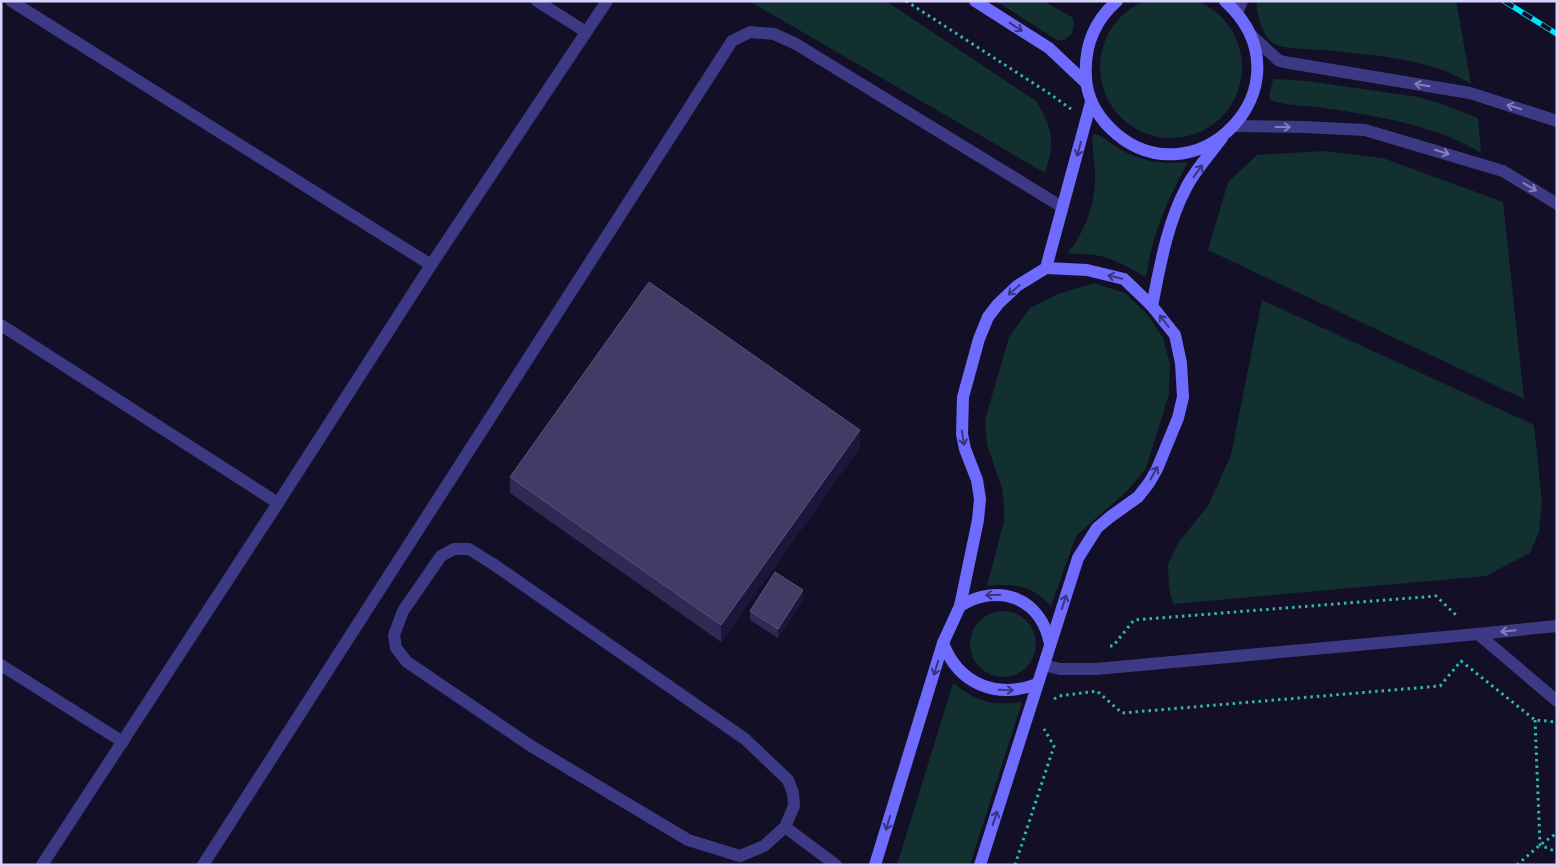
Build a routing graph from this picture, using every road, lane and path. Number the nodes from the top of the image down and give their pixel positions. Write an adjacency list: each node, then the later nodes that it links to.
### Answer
1 (11, 1): 19 (street)
2 (537, 1): 9 (street)
3 (607, 1): 9 (street)
4 (906, 1): 14 (path)
5 (975, 1): 11 (street, one-way to 11)
6 (1117, 1): 11 (street)
7 (1225, 1): 8 (street)
8 (1240, 7): 10 (street)
9 (586, 32): 19 (street)
10 (1251, 36): 13 (street, one-way to 10); 15 (street)
11 (1086, 83): 12 (street)
12 (1091, 102): 14 (street); 16 (street)
13 (1557, 121)
14 (1086, 123): 18 (street, one-way to 18)
15 (1234, 126): 16 (street); 17 (street, one-way to 17)
16 (1222, 138): 21 (street, one-way to 16)
17 (1557, 204)
18 (1062, 207): 20 (street); 46 (street)
19 (431, 265): 23 (street)
20 (1046, 268): 21 (street, one-way to 20); 24 (street, one-way to 24)
21 (1152, 306): 29 (street, one-way to 21)
22 (1, 325): 23 (street)
23 (278, 503): 40 (street)
24 (960, 606): 28 (street); 29 (street, one-way to 24)
25 (1462, 622): 32 (path)
26 (1557, 626): 27 (street, one-way to 27)
27 (1478, 634): 32 (street); 36 (street)
28 (943, 644): 33 (street, one-way to 33); 48 (street, one-way to 48)
29 (1050, 644): 30 (street)
30 (1044, 665): 32 (street); 33 (street)
31 (1, 666): 40 (street)
32 (1096, 669): 34 (path)
33 (1038, 684): 49 (street, one-way to 33)
34 (1097, 692): 35 (path); 37 (path)
35 (1052, 700)
36 (1557, 701)
37 (1535, 720): 38 (path); 43 (path)
38 (1557, 722)
39 (1042, 724): 50 (path)
40 (123, 742): 45 (street)
41 (785, 826): 41 (street); 47 (street)
42 (1557, 833): 43 (path)
43 (1540, 845): 44 (path); 51 (path)
44 (1557, 852)
45 (42, 865)
46 (203, 865)
47 (836, 865)
48 (876, 865)
49 (980, 865)
50 (1015, 865)
51 (1516, 865)

